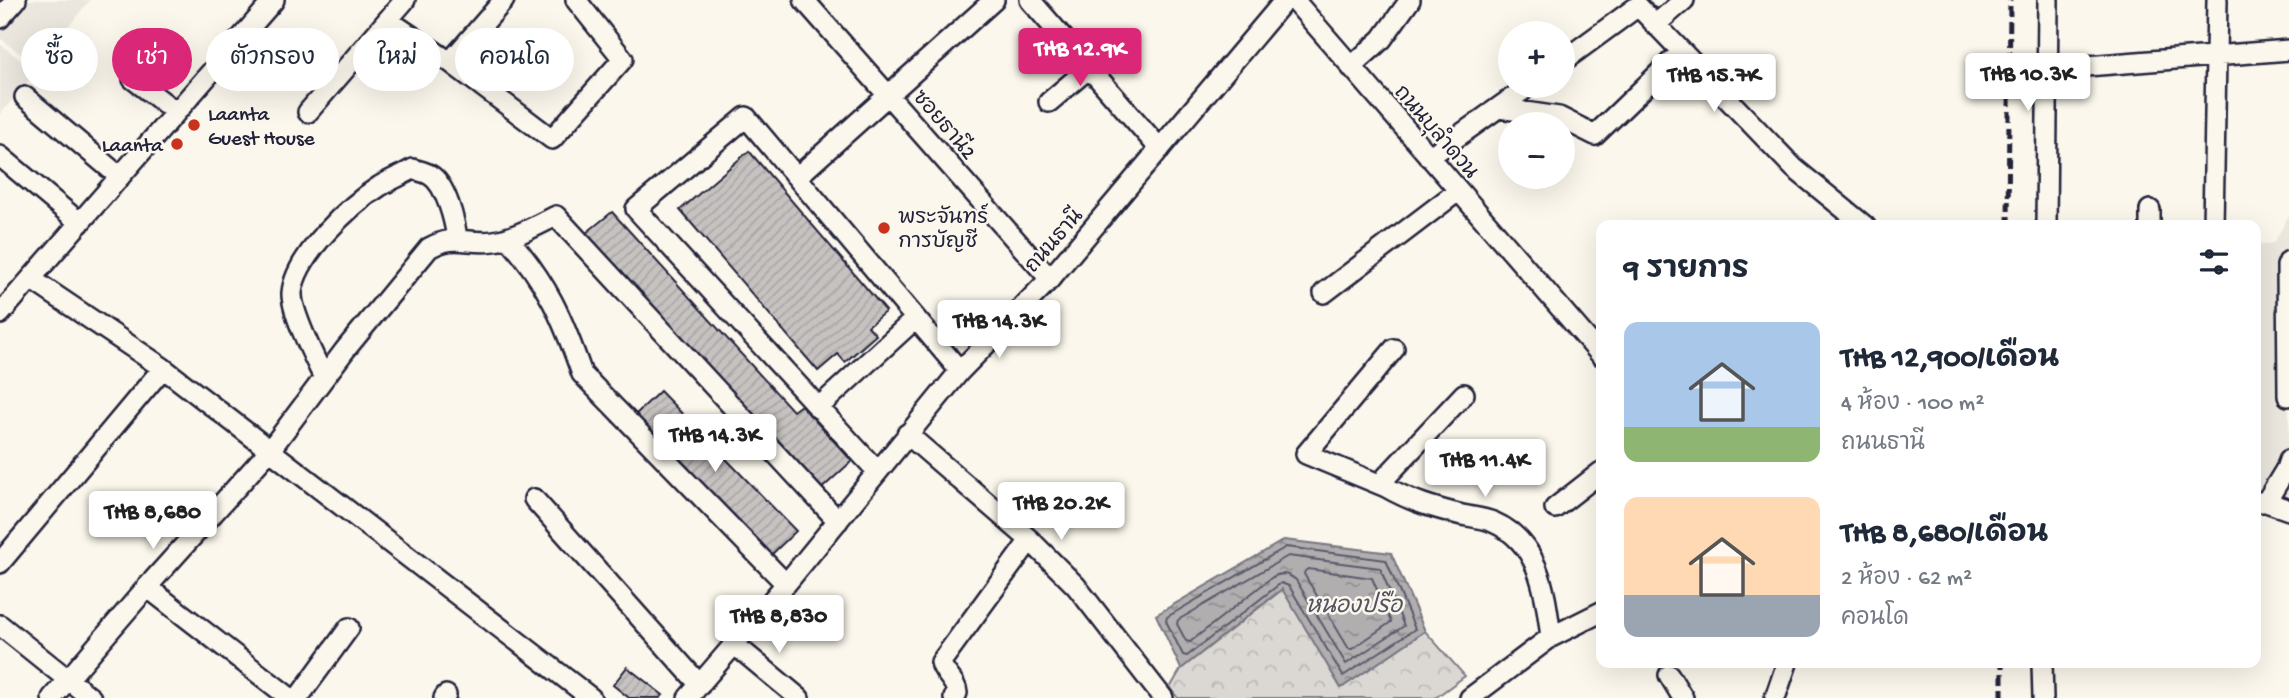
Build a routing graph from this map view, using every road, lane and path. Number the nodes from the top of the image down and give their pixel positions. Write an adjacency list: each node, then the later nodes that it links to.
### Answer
1 (16, 0): 15 (street)
2 (274, 0): 32 (street)
3 (405, 0): 16 (street)
4 (504, 0): 22 (street)
5 (576, 0): 22 (street)
6 (804, 0): 27 (street, ซอยธานี2)
7 (1030, 0): 24 (street)
8 (1285, 0): 34 (street, ถนนธานี)
9 (1294, 0): 23 (street, ถนนบุลำดวน)
10 (1410, 0): 23 (street)
11 (1684, 0): 17 (street)
12 (2048, 0): 25 (street)
13 (2217, 0): 21 (street)
14 (988, 2): 27 (street)
15 (0, 18)
16 (388, 20): 22 (street); 33 (street)
17 (1655, 25): 19 (street); 20 (street)
18 (2289, 50): 21 (street)
19 (1575, 52)
20 (1681, 52): 31 (street); 40 (street)
21 (2216, 56): 25 (street); 42 (street)
22 (450, 62)
23 (1351, 67): 36 (street, ถนนบุลำดวน)
24 (1089, 68): 30 (street); 34 (street)
25 (2049, 69): 41 (street)
26 (149, 91): 32 (street)
27 (888, 95): 38 (street); 48 (street, ซอยธานี2)
28 (25, 97): 37 (street)
29 (1513, 98): 31 (street)
30 (1049, 102)
31 (1499, 108): 36 (street)
32 (176, 112): 37 (street)
33 (308, 112)
34 (1160, 149): 48 (street, ถนนธานี)
35 (0, 156): 43 (street)
36 (1429, 157): 39 (street, ถนนบุลำดวน)
37 (120, 177): 43 (street)
38 (797, 177): 51 (street); 59 (street)
39 (1458, 191): 49 (street); 53 (street, ถนนบุลำดวน)
40 (1858, 220)
41 (2046, 220)
42 (2213, 220)
43 (80, 223): 47 (street)
44 (508, 238): 45 (street); 70 (street); 73 (street)
45 (457, 239): 56 (street); 56 (street)
46 (2289, 261): 58 (street)
47 (31, 279): 50 (street); 54 (street)
48 (1051, 279): 55 (street, ถนนธานี)
49 (1324, 293)
50 (0, 314)
51 (915, 319): 55 (street); 59 (street)
52 (1394, 349): 65 (street)
53 (1596, 349)
54 (163, 368): 61 (street); 72 (street)
55 (960, 371): 60 (street, ถนนธานี)
56 (324, 379): 61 (street)
57 (1464, 394): 65 (street)
58 (2289, 397)
59 (818, 408): 63 (street)
60 (907, 434): 63 (street, ถนนธานี); 71 (street)
61 (270, 450): 74 (street); 89 (street)
62 (2288, 466): 67 (street)
63 (877, 471): 70 (street, ถนนธานี)
64 (1596, 476): 68 (street)
65 (1386, 487): 78 (street)
66 (534, 499): 84 (street)
67 (2261, 502): 69 (street)
68 (1555, 508)
69 (2289, 510)
70 (838, 521): 73 (street, ถนนธานี)
71 (1030, 540): 91 (street); 92 (street)
72 (0, 563)
73 (786, 584): 79 (street, ถนนธานี)
74 (147, 587): 83 (street); 87 (street)
75 (1596, 614): 78 (street)
76 (0, 625): 83 (street)
77 (349, 628): 88 (street)
78 (1551, 637): 93 (street)
79 (734, 644): 84 (street, ถนนธานี); 90 (street)
80 (1785, 668): 95 (street)
81 (2042, 668): 96 (street)
82 (1669, 675): 94 (street)
83 (69, 680): 85 (street); 86 (street)
84 (694, 692)
85 (52, 698)
86 (91, 698)
87 (290, 698)
88 (298, 698)
89 (591, 698)
90 (799, 698)
91 (954, 698)
92 (1163, 698)
93 (1470, 698)
94 (1683, 698)
95 (1775, 698)
96 (2043, 698)

